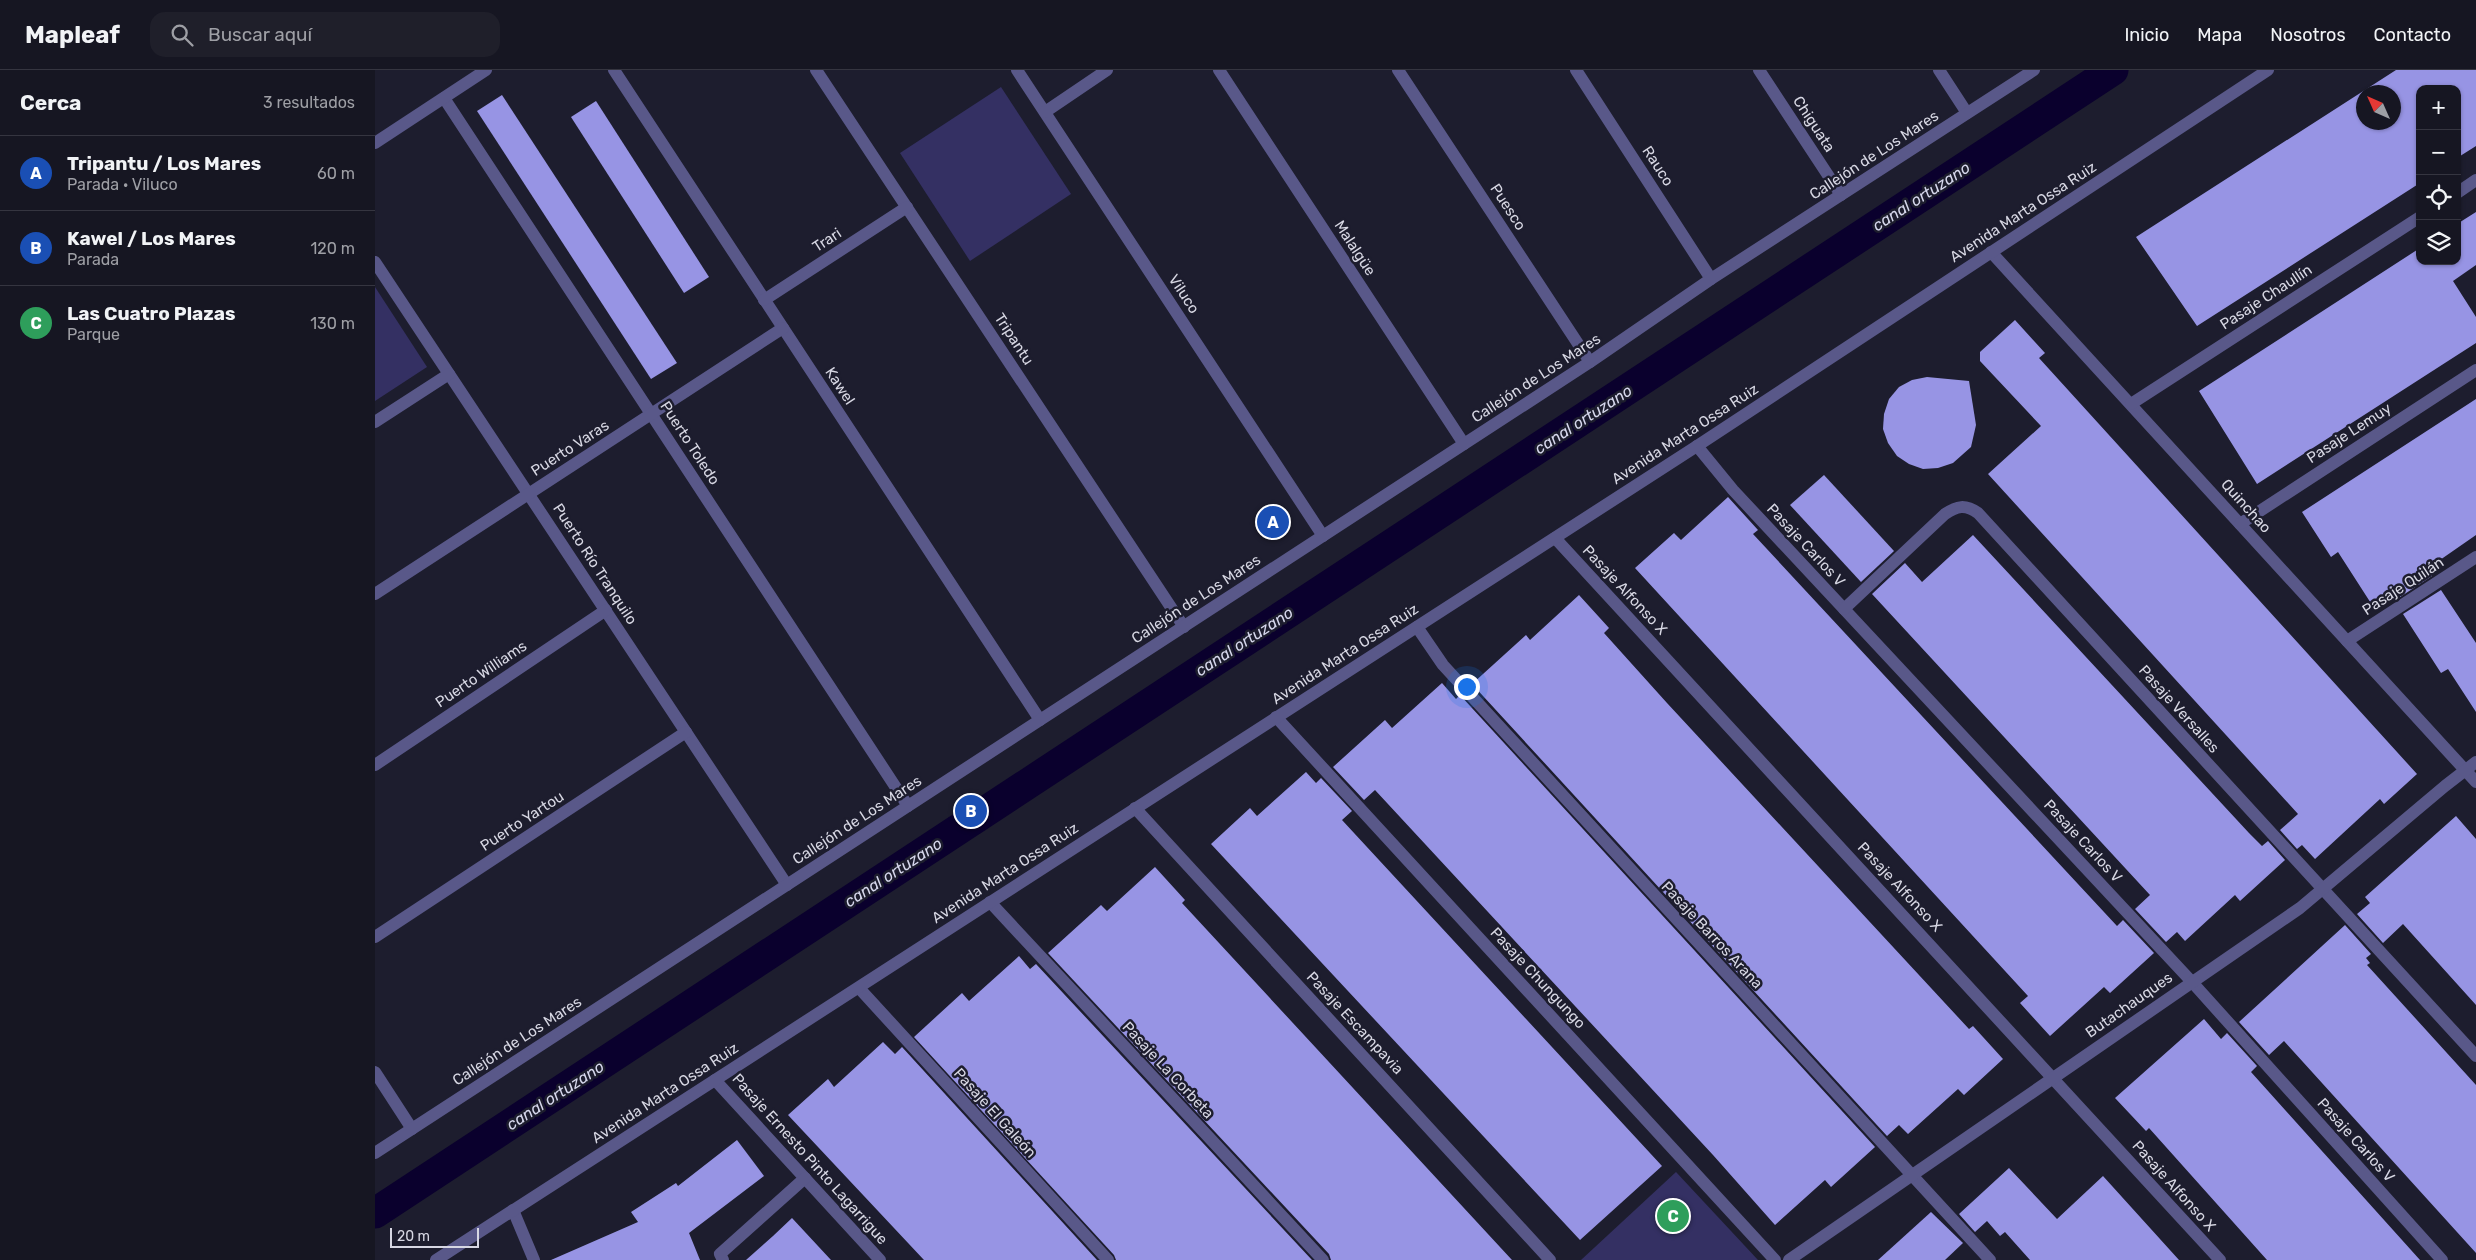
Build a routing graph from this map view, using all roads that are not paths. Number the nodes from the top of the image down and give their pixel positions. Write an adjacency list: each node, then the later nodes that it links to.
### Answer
1 (486, 70): 13 (street)
2 (614, 70): 25 (street, Kawel)
3 (816, 70): 20 (street, Tripantu)
4 (1017, 70): 14 (street, Viluco)
5 (1107, 70): 14 (street)
6 (1219, 70): 33 (street, Malalgüe)
7 (1398, 70): 27 (street, Puesco)
8 (1577, 70): 24 (street, Rauco)
9 (1759, 70): 19 (street, Chiguata)
10 (1939, 70): 15 (street)
11 (2034, 70): 15 (street, Callejón de Los Mares)
12 (2268, 70): 22 (street, Avenida Marta Ossa Ruiz)
13 (444, 98): 16 (street); 31 (street, Puerto Toledo)
14 (1045, 112): 37 (street, Viluco)
15 (1967, 113): 19 (street, Callejón de Los Mares)
16 (375, 143)
17 (2476, 180): 18 (street)
18 (2461, 190)
19 (1841, 195): 24 (street, Callejón de Los Mares)
20 (907, 207): 25 (street, Trari); 43 (street, Tripantu)
21 (2416, 220): 30 (street, Pasaje Chaullín)
22 (1991, 252): 30 (street, Quinchao); 34 (street, Avenida Marta Ossa Ruiz)
23 (375, 262): 29 (street, Puerto Río Tranquilo)
24 (1711, 279): 27 (street, Callejón de Los Mares)
25 (764, 300): 26 (street, Kawel)
26 (783, 328): 31 (street, Puerto Varas); 47 (street, Kawel)
27 (1590, 362): 33 (street, Callejón de Los Mares)
28 (2476, 370): 36 (street, Pasaje Lemuy)
29 (449, 374): 32 (street); 35 (street, Puerto Río Tranquilo)
30 (2131, 404): 36 (street, Quinchao)
31 (651, 414): 35 (street, Puerto Varas); 53 (street, Puerto Toledo)
32 (375, 422)
33 (1464, 444): 37 (street, Callejón de Los Mares)
34 (1697, 446): 38 (street, Avenida Marta Ossa Ruiz); 41 (street, Pasaje Carlos V)
35 (529, 494): 40 (street, Puerto Varas); 42 (street, Puerto Río Tranquilo)
36 (2240, 524): 45 (street, Quinchao)
37 (1323, 536): 43 (street, Callejón de Los Mares)
38 (1555, 538): 44 (street, Avenida Marta Ossa Ruiz); 63 (street, Pasaje Alfonso X)
39 (2476, 557): 45 (street, Pasaje Quilán)
40 (375, 594)
41 (1844, 609): 56 (street, Pasaje Versalles); 59 (street, Pasaje Carlos V)
42 (606, 610): 48 (street, Puerto Río Tranquilo); 50 (street, Puerto Williams)
43 (1184, 626): 47 (street, Callejón de Los Mares)
44 (1417, 626): 46 (street, Avenida Marta Ossa Ruiz); 67 (street, Pasaje Barros Arana)
45 (2347, 641): 51 (street, Quinchao)
46 (1276, 718): 54 (street, Avenida Marta Ossa Ruiz); 77 (street, Pasaje Chungungo)
47 (1040, 720): 53 (street, Callejón de Los Mares)
48 (686, 732): 55 (street, Puerto Río Tranquilo); 58 (street, Puerto Yartou)
49 (2476, 762): 51 (street, Butachauques)
50 (375, 765)
51 (2465, 770): 52 (street, Quinchao); 56 (street, Butachauques)
52 (2476, 782)
53 (908, 806): 55 (street, Callejón de Los Mares)
54 (1135, 808): 57 (street, Avenida Marta Ossa Ruiz); 76 (street, Pasaje Escampavia)
55 (787, 884): 65 (street, Callejón de Los Mares)
56 (2323, 890): 59 (street, Butachauques); 61 (street, Pasaje Versalles)
57 (990, 902): 60 (street, Avenida Marta Ossa Ruiz); 75 (street, Pasaje La Corbeta)
58 (375, 937)
59 (2192, 982): 63 (street, Butachauques); 81 (street, Pasaje Carlos V)
60 (859, 988): 64 (street, Avenida Marta Ossa Ruiz); 74 (street, Pasaje El Galeón)
61 (2476, 1056)
62 (375, 1072): 65 (street)
63 (2053, 1078): 67 (street, Butachauques); 80 (street, Pasaje Alfonso X)
64 (715, 1080): 68 (street, Pasaje Ernesto Pinto Lagarrigue); 69 (street, Avenida Marta Ossa Ruiz)
65 (412, 1129): 66 (street, Callejón de Los Mares)
66 (375, 1153)
67 (1911, 1175): 78 (street, Butachauques); 79 (street, Pasaje Barros Arana)
68 (805, 1178): 72 (street); 73 (street, Pasaje Ernesto Pinto Lagarrigue)
69 (513, 1210): 70 (street, Avenida Marta Ossa Ruiz); 71 (street)
70 (436, 1260)
71 (534, 1260)
72 (723, 1260)
73 (880, 1260)
74 (1108, 1260)
75 (1323, 1260)
76 (1551, 1260)
77 (1775, 1260)
78 (1789, 1260)
79 (1990, 1260)
80 (2220, 1260)
81 (2442, 1260)

